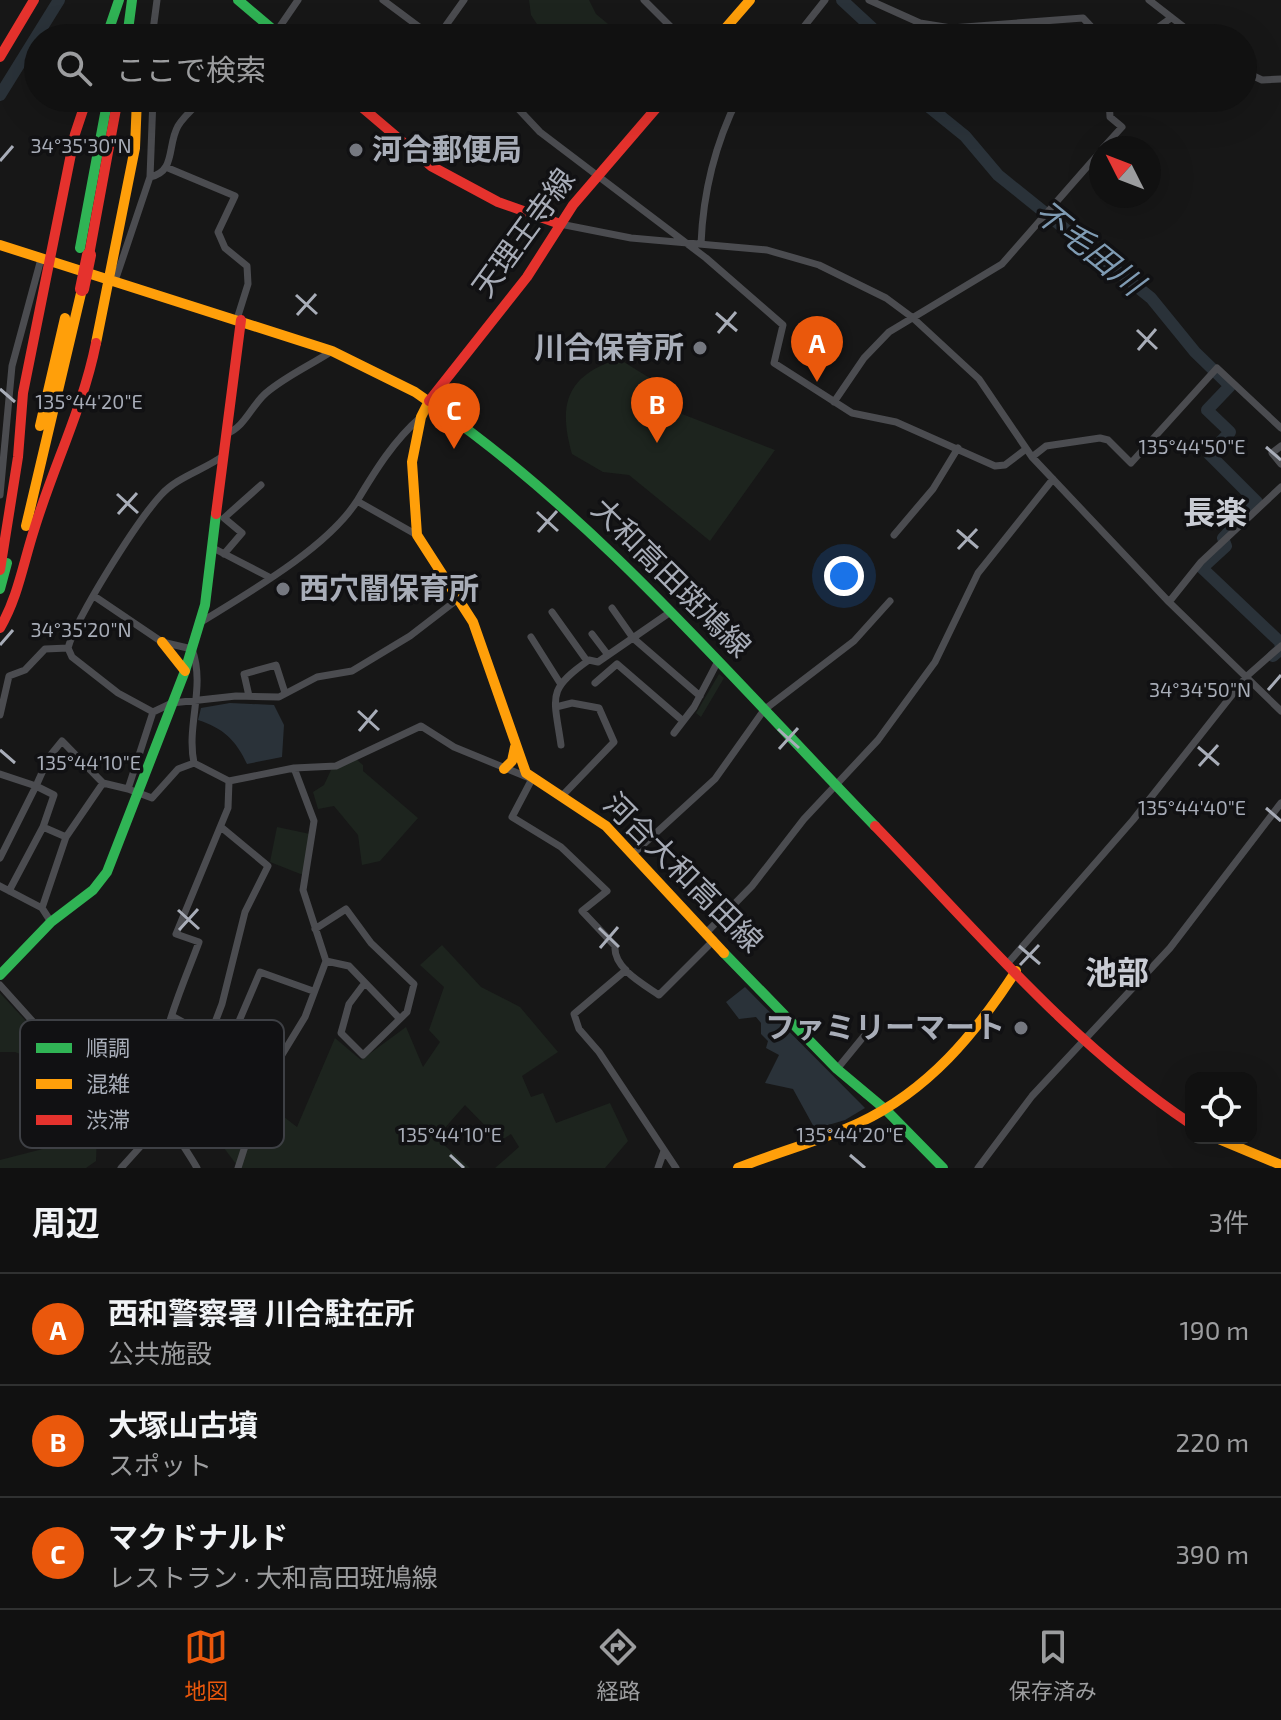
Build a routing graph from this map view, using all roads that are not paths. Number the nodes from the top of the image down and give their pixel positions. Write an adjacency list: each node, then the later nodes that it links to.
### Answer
1 (34, 0): 31 (main road)
2 (120, 0): 15 (main road); 16 (main road)
3 (134, 0): 17 (main road)
4 (157, 0): 18 (street)
5 (238, 0): 19 (main road)
6 (298, 0): 20 (street)
7 (383, 0): 21 (street)
8 (464, 0): 22 (street)
9 (644, 0): 23 (street)
10 (750, 0): 24 (main road)
11 (825, 0): 25 (street)
12 (869, 0): 26 (street)
13 (1149, 0): 14 (street)
14 (1171, 18): 29 (street); 30 (street)
15 (111, 24)
16 (118, 24)
17 (131, 24)
18 (154, 24)
19 (264, 24)
20 (284, 24)
21 (416, 24)
22 (446, 24)
23 (668, 24)
24 (729, 24)
25 (806, 24)
26 (926, 24)
27 (1004, 24): 28 (street)
28 (1089, 24)
29 (1163, 24)
30 (1179, 24)
31 (0, 57)
32 (1257, 78): 33 (street)
33 (1281, 79)
34 (82, 112): 55 (main road)
35 (106, 112): 54 (main road)
36 (115, 112): 54 (main road)
37 (136, 112): 56 (main road)
38 (152, 112): 48 (street)
39 (191, 112): 47 (street)
40 (367, 112): 50 (main road)
41 (521, 112): 49 (street)
42 (653, 112): 49 (main road, 天理王寺線)
43 (733, 112): 52 (street)
44 (1110, 112): 45 (street)
45 (1114, 136)
46 (1089, 164): 58 (street)
47 (168, 168): 48 (street); 59 (street)
48 (150, 177): 56 (street)
49 (596, 178): 50 (main road, 天理王寺線); 51 (street)
50 (560, 224): 51 (street); 61 (main road, 天理王寺線)
51 (687, 242): 52 (street); 62 (street)
52 (701, 244): 58 (street)
53 (0, 245): 55 (main road, 大和高田斑鳩線)
54 (84, 253): 57 (main road)
55 (46, 260): 56 (main road, 大和高田斑鳩線); 75 (street); 80 (main road)
56 (111, 280): 59 (main road, 大和高田斑鳩線); 91 (main road)
57 (77, 288): 82 (main road); 91 (main road)
58 (913, 318): 62 (street); 68 (street)
59 (239, 319): 60 (main road, 大和高田斑鳩線); 65 (main road)
60 (332, 351): 61 (main road, 大和高田斑鳩線); 65 (street)
61 (429, 401): 63 (main road); 89 (main road, 大和高田斑鳩線)
62 (834, 402): 67 (street)
63 (421, 417): 76 (street); 77 (main road)
64 (1281, 428): 70 (street)
65 (226, 434): 69 (main road)
66 (1281, 446): 71 (street)
67 (958, 448): 68 (street); 78 (street)
68 (1026, 449): 70 (street)
69 (223, 456): 79 (main road); 83 (street)
70 (1032, 457): 72 (street)
71 (1281, 464)
72 (1053, 479): 86 (street); 127 (street)
73 (261, 485): 79 (street)
74 (1281, 487): 86 (street)
75 (0, 495)
76 (357, 501): 77 (street); 81 (street)
77 (417, 535): 84 (main road)
78 (894, 535)
79 (219, 551): 81 (street); 90 (main road)
80 (0, 570)
81 (271, 578): 90 (street)
82 (0, 589)
83 (94, 596): 95 (street); 97 (street)
84 (458, 599): 106 (street); 119 (main road)
85 (890, 601): 112 (street)
86 (1169, 602): 103 (street)
87 (612, 608): 94 (street)
88 (552, 612): 100 (street)
89 (669, 613): 94 (street); 101 (main road, 大和高田斑鳩線)
90 (201, 622): 98 (main road)
91 (0, 628)
92 (592, 634): 99 (street)
93 (531, 637): 104 (street)
94 (633, 638): 99 (street); 108 (street)
95 (162, 642): 98 (street); 102 (main road)
96 (1280, 646): 103 (street)
97 (68, 648): 114 (street); 115 (street)
98 (192, 649): 102 (main road); 109 (street)
99 (608, 655): 100 (street)
100 (587, 661): 104 (street)
101 (717, 663): 108 (street); 112 (main road, 大和高田斑鳩線)
102 (185, 671): 110 (main road)
103 (1249, 678): 113 (street); 144 (street)
104 (560, 683): 111 (street)
105 (595, 683): 116 (street)
106 (285, 693): 107 (street); 107 (street)
107 (249, 696): 109 (street)
108 (700, 696): 116 (street)
109 (198, 702): 110 (street); 120 (street)
110 (172, 703): 114 (street); 129 (main road)
111 (556, 707): 118 (street); 130 (street)
112 (764, 710): 127 (main road, 大和高田斑鳩線); 135 (street)
113 (1281, 711)
114 (153, 712): 129 (street)
115 (0, 715)
116 (683, 721): 117 (street)
117 (674, 733)
118 (561, 745)
119 (515, 747): 122 (main road); 124 (main road)
120 (194, 763): 125 (street); 129 (street)
121 (294, 768): 122 (street); 125 (street); 141 (street)
122 (504, 769): 124 (street)
123 (0, 774): 128 (street)
124 (532, 779): 130 (main road, 河合大和高田線); 145 (street)
125 (229, 781): 133 (street)
126 (103, 783): 128 (street); 129 (street); 134 (street)
127 (835, 784): 142 (street); 144 (main road, 大和高田斑鳩線)
128 (36, 786): 132 (street); 136 (street)
129 (134, 790): 140 (main road)
130 (561, 797): 135 (main road, 河合大和高田線)
131 (1281, 803): 158 (street)
132 (43, 827): 134 (street); 138 (street)
133 (221, 827): 150 (street); 155 (street)
134 (66, 837): 139 (street)
135 (634, 853): 142 (main road, 河合大和高田線)
136 (0, 858)
137 (0, 886): 138 (street)
138 (9, 891): 139 (street)
139 (42, 908): 140 (street)
140 (51, 922): 146 (main road)
141 (315, 929): 143 (street); 151 (street)
142 (710, 937): 145 (street); 160 (main road, 河合大和高田線)
143 (326, 961): 147 (street); 149 (street)
144 (1012, 967): 158 (main road, 大和高田斑鳩線); 161 (main road)
145 (626, 970): 167 (street)
146 (0, 975)
147 (364, 984): 151 (street); 151 (street)
148 (0, 985): 152 (street)
149 (313, 991): 156 (street); 159 (street)
150 (172, 1016): 153 (street); 154 (street)
151 (399, 1018)
152 (31, 1020)
153 (171, 1020)
154 (179, 1020)
155 (216, 1020)
156 (240, 1020)
157 (864, 1036): 160 (street)
158 (1083, 1041): 162 (main road, 大和高田斑鳩線); 176 (street)
159 (284, 1054)
160 (837, 1069): 161 (main road, 河合大和高田線)
161 (886, 1110): 174 (main road); 175 (main road, 河合大和高田線)
162 (1185, 1120)
163 (1230, 1144): 168 (main road)
164 (139, 1148): 169 (street)
165 (185, 1148): 170 (street)
166 (243, 1148): 171 (street)
167 (664, 1151): 172 (street); 173 (street)
168 (1281, 1165)
169 (121, 1168)
170 (197, 1168)
171 (238, 1168)
172 (658, 1168)
173 (676, 1168)
174 (738, 1168)
175 (943, 1168)
176 (978, 1168)

